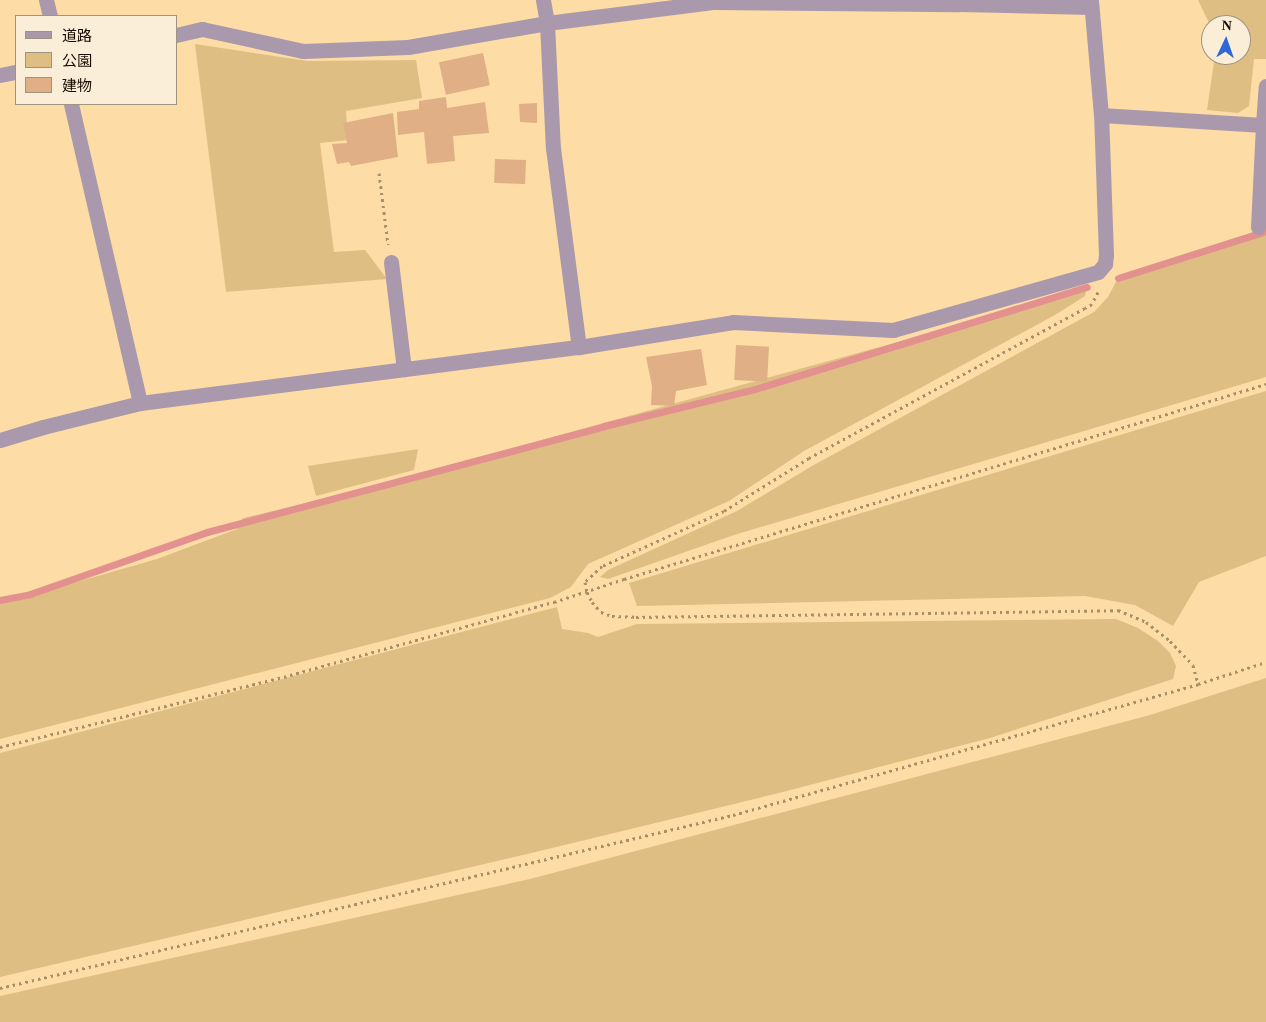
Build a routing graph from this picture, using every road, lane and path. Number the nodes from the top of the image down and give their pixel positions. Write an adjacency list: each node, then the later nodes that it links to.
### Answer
1 (46, 0): 4 (street)
2 (543, 0): 5 (street)
3 (1091, 4): 5 (street); 11 (street)
4 (50, 15)
5 (547, 23): 6 (street); 17 (street)
6 (178, 35)
7 (15, 72): 8 (street)
8 (0, 75)
9 (1266, 86): 12 (street)
10 (71, 105): 20 (street)
11 (1100, 114): 12 (street); 16 (street)
12 (1263, 125): 14 (street)
13 (379, 173): 15 (path)
14 (1258, 227)
15 (390, 262): 18 (street)
16 (1098, 272): 17 (street); 22 (path)
17 (579, 347): 18 (street)
18 (404, 369): 20 (street)
19 (1266, 384): 22 (path)
20 (140, 403): 21 (street)
21 (0, 440)
22 (587, 592): 24 (path); 25 (path)
23 (1266, 662): 24 (path)
24 (1198, 684): 26 (path)
25 (0, 747)
26 (0, 988)

